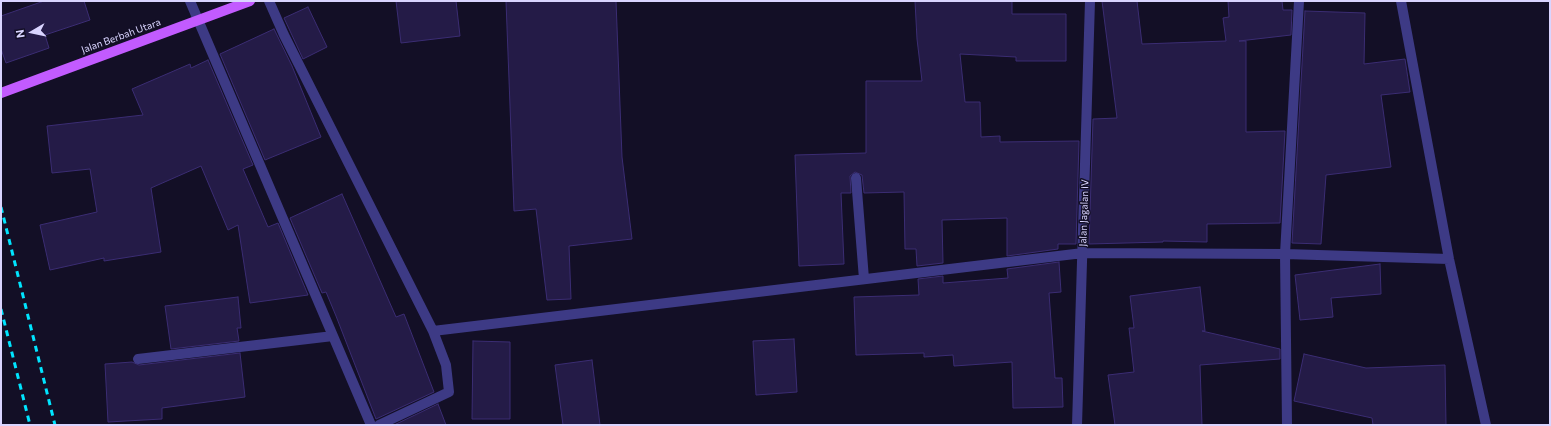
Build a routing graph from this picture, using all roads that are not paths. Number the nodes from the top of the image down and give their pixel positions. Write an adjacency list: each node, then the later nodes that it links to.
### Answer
1 (190, 1): 7 (street)
2 (250, 1): 7 (main road, Jalan Berbah Utara)
3 (269, 1): 14 (street)
4 (1090, 1): 10 (street, Jalan Jagalan IV)
5 (1299, 1): 11 (street)
6 (1401, 1): 12 (street)
7 (200, 19): 8 (main road, Jalan Berbah Utara); 15 (street)
8 (1, 93)
9 (856, 178): 13 (street)
10 (1083, 253): 11 (street); 13 (street); 19 (street, Jalan Jagalan IV)
11 (1286, 254): 12 (street); 20 (street)
12 (1449, 260): 21 (street)
13 (864, 279): 14 (street)
14 (433, 331): 18 (street)
15 (333, 336): 16 (street); 17 (street)
16 (138, 359)
17 (371, 425)
18 (379, 425)
19 (1076, 425)
20 (1287, 425)
21 (1486, 425)

